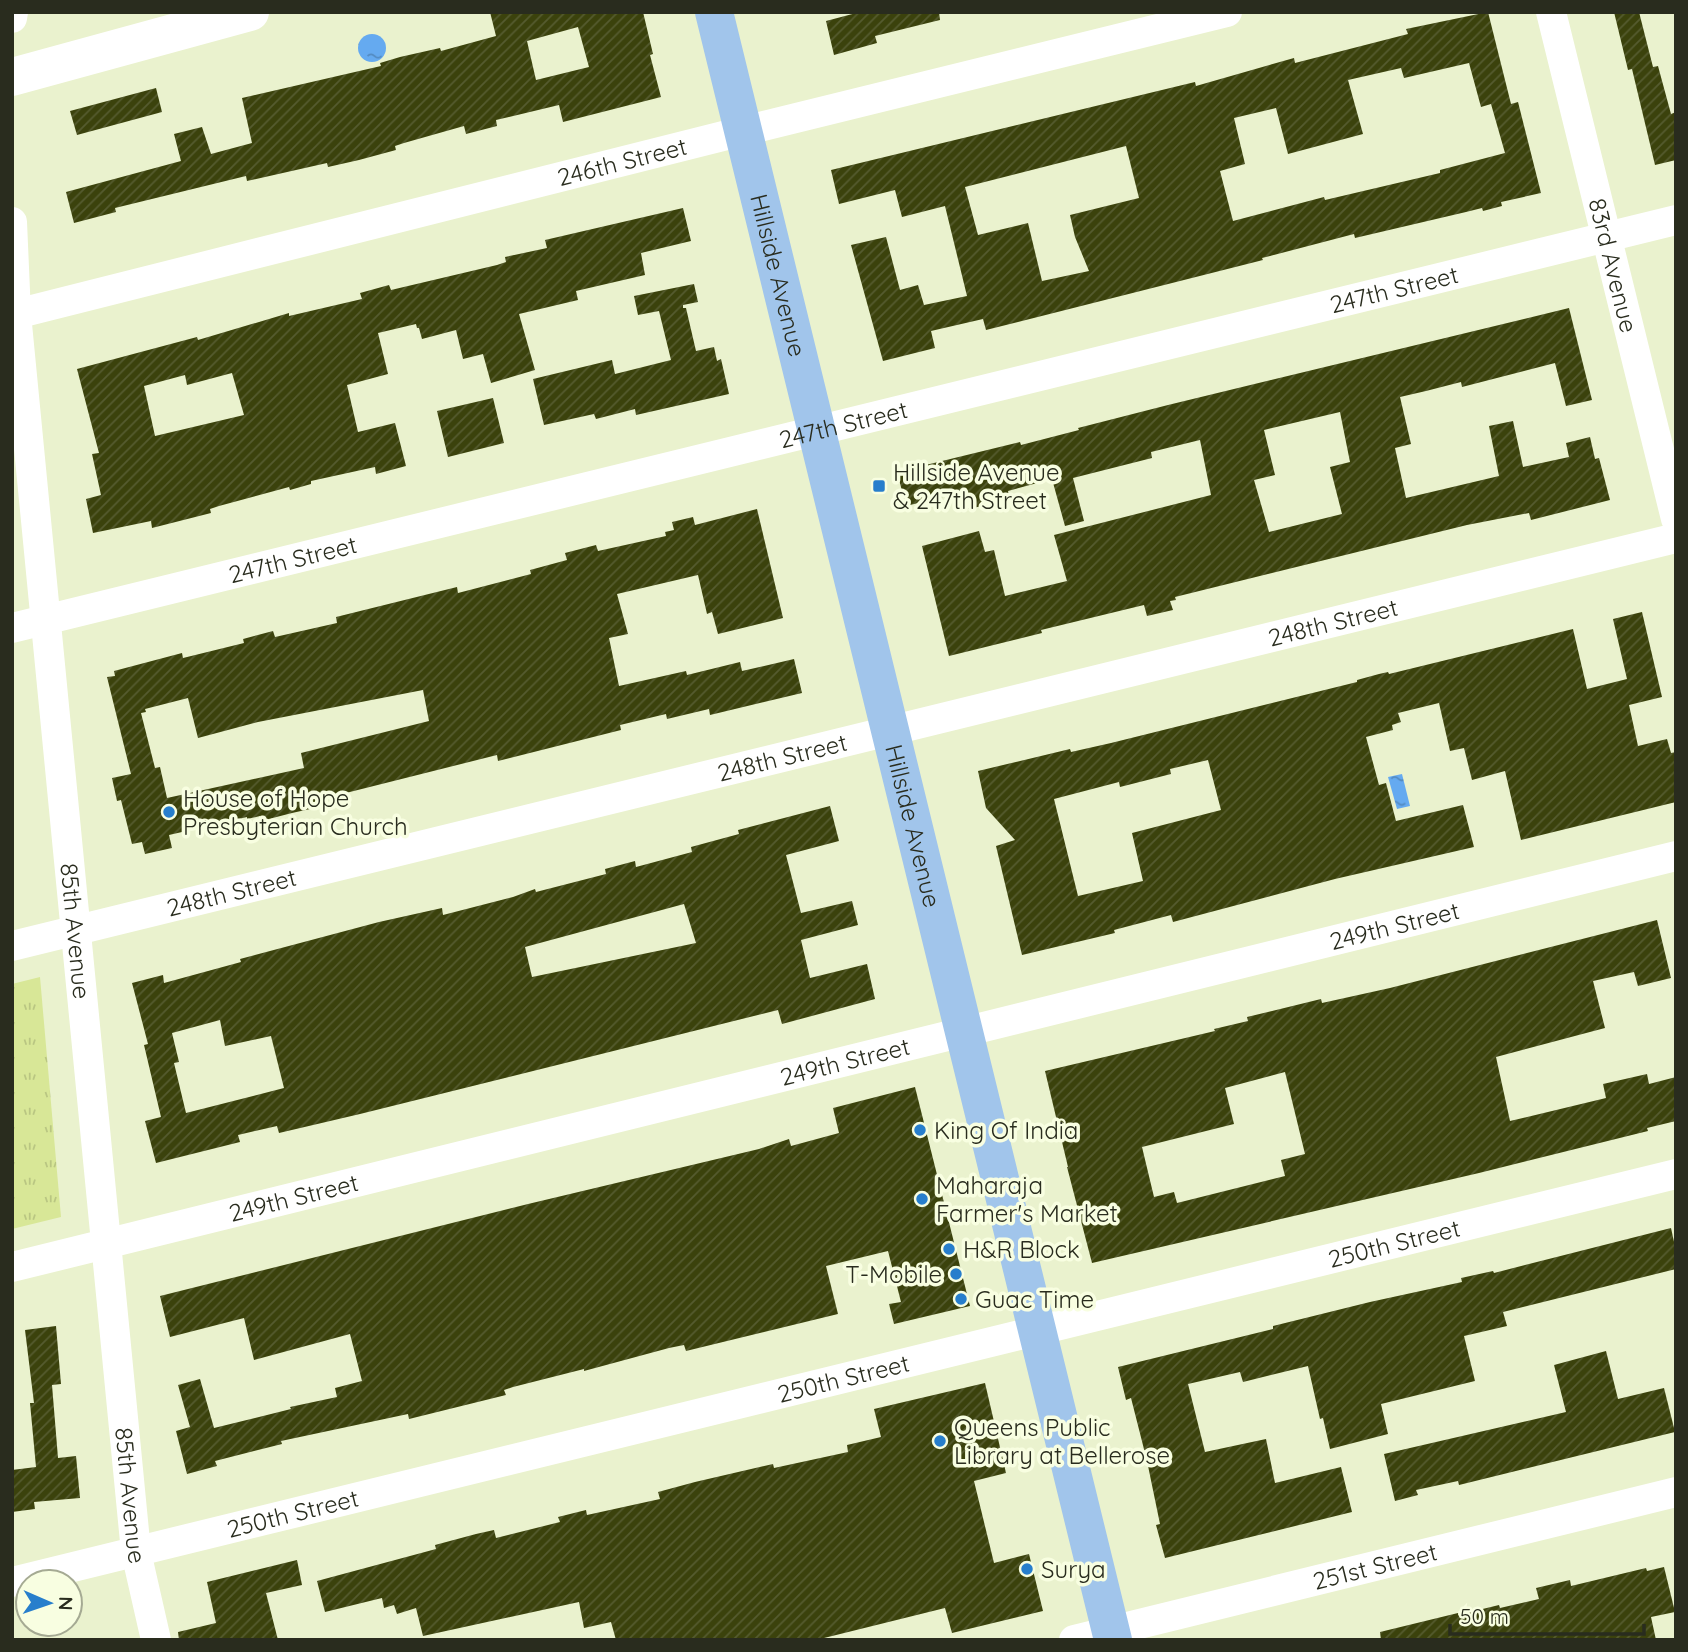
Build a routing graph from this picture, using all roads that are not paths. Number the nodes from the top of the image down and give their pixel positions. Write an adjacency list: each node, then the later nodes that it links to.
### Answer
1 (13, 12): 6 (street)
2 (250, 12): 7 (street)
3 (714, 12): 8 (main road, Hillside Avenue)
4 (1227, 12): 8 (street, 246th Street)
5 (1551, 12): 11 (street, 83rd Avenue)
6 (12, 18)
7 (12, 77)
8 (743, 131): 12 (street, 246th Street); 13 (main road, Hillside Avenue)
9 (1676, 220): 11 (street, 247th Street)
10 (12, 222): 12 (street, 85th Avenue)
11 (1606, 237): 13 (street, 247th Street); 14 (street, 83rd Avenue)
12 (16, 314): 16 (street, 85th Avenue)
13 (817, 431): 16 (street, 247th Street); 18 (main road, Hillside Avenue)
14 (1676, 519)
15 (1676, 538): 18 (street, 248th Street)
16 (45, 620): 17 (street, 247th Street); 20 (street, 85th Avenue)
17 (12, 628)
18 (890, 731): 20 (street, 248th Street); 22 (main road, Hillside Avenue)
19 (1676, 856): 22 (street, 249th Street)
20 (74, 931): 21 (street, 248th Street); 24 (street, 85th Avenue)
21 (12, 946)
22 (964, 1031): 24 (street, 249th Street); 26 (main road, Hillside Avenue)
23 (1676, 1174): 26 (street, 250th Street)
24 (105, 1244): 25 (street, 249th Street); 28 (street, 85th Avenue)
25 (12, 1267)
26 (1037, 1331): 28 (street, 250th Street); 30 (main road, Hillside Avenue)
27 (1676, 1492): 30 (street, 251st Street)
28 (136, 1552): 29 (street, 250th Street); 31 (street, 85th Avenue)
29 (12, 1582)
30 (1112, 1635): 32 (street, 251st Street)
31 (156, 1640)
32 (1074, 1640)

